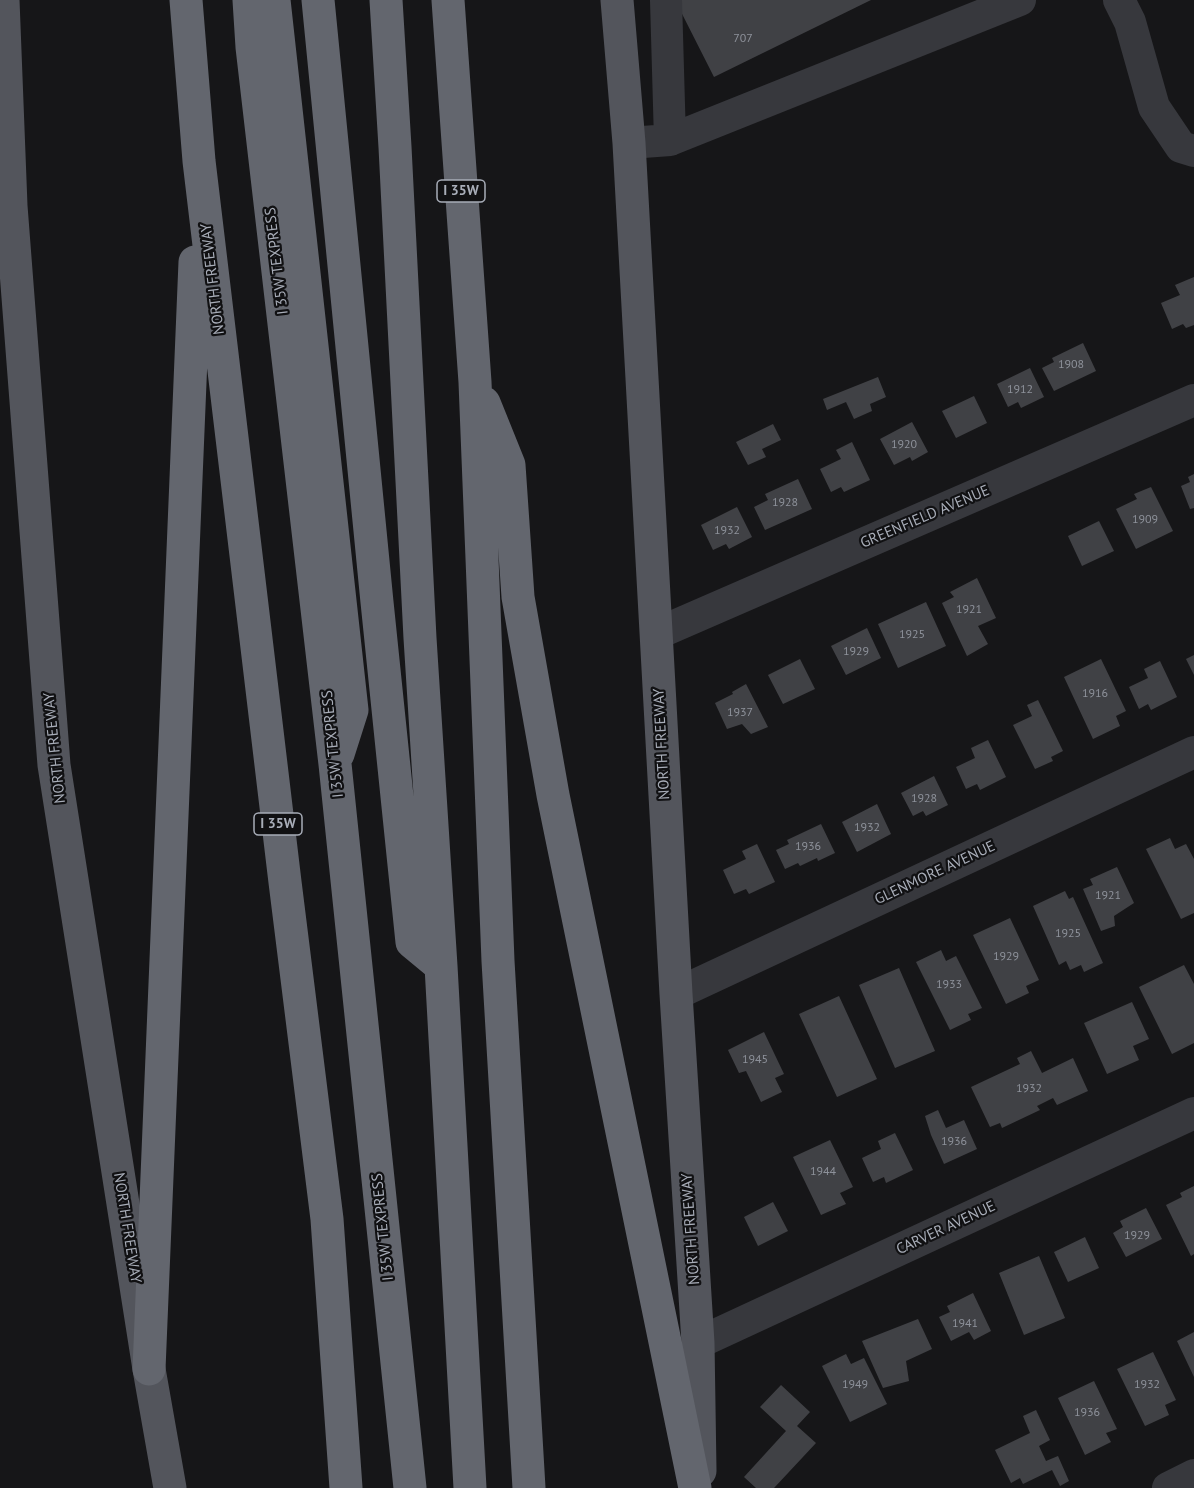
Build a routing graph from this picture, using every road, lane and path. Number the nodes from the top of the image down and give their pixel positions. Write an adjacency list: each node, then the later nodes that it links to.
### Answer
1 (3, 0): 25 (main road, NORTH FREEWAY)
2 (186, 0): 15 (highway, NORTH FREEWAY / I 35W)
3 (249, 0): 20 (highway, I 35W TEXPRESS)
4 (274, 0): 20 (highway)
5 (318, 0): 21 (highway)
6 (386, 0): 21 (highway)
7 (448, 0): 16 (highway, I 35W)
8 (617, 0): 13 (main road, NORTH FREEWAY)
9 (666, 0): 12 (street)
10 (1020, 0): 12 (street)
11 (1119, 0): 14 (street)
12 (670, 141): 13 (street)
13 (629, 143): 18 (main road, NORTH FREEWAY)
14 (1194, 151)
15 (199, 161): 25 (highway); 28 (highway, NORTH FREEWAY / I 35W)
16 (475, 382): 31 (highway, I 35W); 32 (highway)
17 (1194, 400): 18 (street, GREENFIELD AVENUE)
18 (656, 634): 22 (main road, NORTH FREEWAY)
19 (1194, 752): 22 (street, GLENMORE AVENUE)
20 (335, 764): 29 (highway, I 35W TEXPRESS)
21 (441, 966): 30 (highway)
22 (676, 994): 24 (main road, NORTH FREEWAY)
23 (1194, 1113): 24 (street, CARVER AVENUE)
24 (698, 1343): 33 (main road, NORTH FREEWAY)
25 (149, 1370): 27 (main road, NORTH FREEWAY)
26 (1194, 1475): 34 (street)
27 (170, 1488)
28 (346, 1488)
29 (410, 1488)
30 (470, 1488)
31 (529, 1488)
32 (695, 1488)
33 (700, 1488)
34 (1168, 1488)

